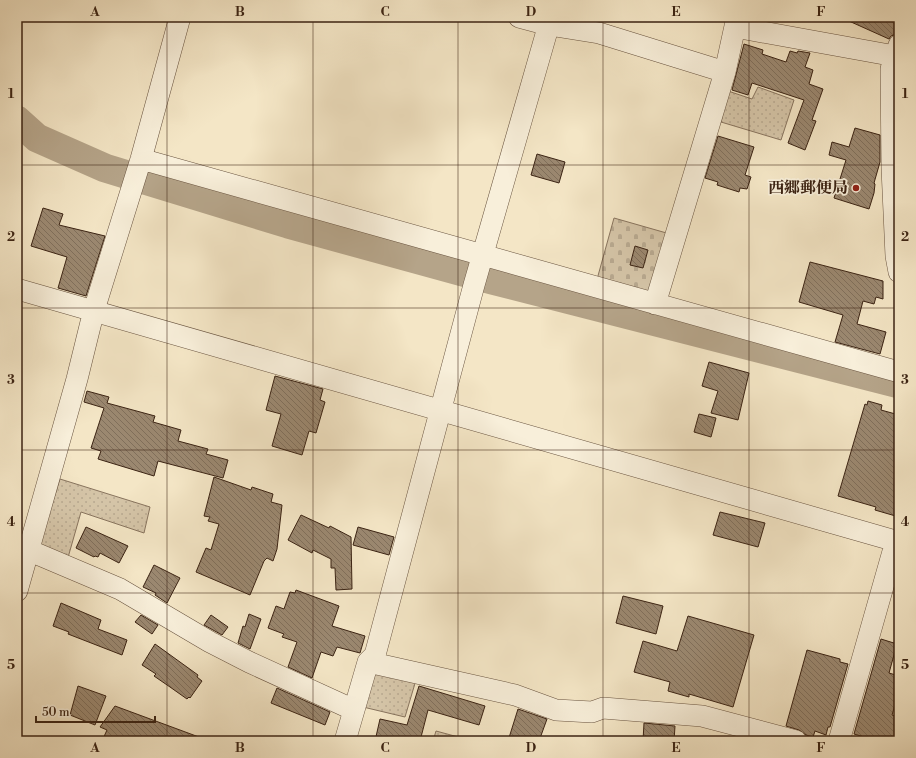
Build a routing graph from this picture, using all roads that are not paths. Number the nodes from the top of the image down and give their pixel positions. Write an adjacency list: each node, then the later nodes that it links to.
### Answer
1 (180, 17): 7 (street)
2 (519, 17): 3 (street)
3 (550, 21): 6 (street); 8 (street)
4 (736, 22): 5 (street); 6 (street)
5 (897, 50): 9 (street)
6 (725, 72): 11 (street)
7 (140, 162): 8 (street); 12 (street)
8 (482, 258): 11 (street); 14 (street)
9 (899, 272)
10 (17, 289): 12 (street)
11 (655, 304): 13 (street)
12 (94, 310): 14 (street); 16 (street)
13 (899, 372)
14 (441, 409): 15 (street); 18 (street)
15 (897, 541): 22 (street)
16 (28, 550): 17 (street); 19 (street)
17 (17, 591)
18 (368, 662): 19 (street); 21 (street)
19 (354, 710): 20 (street)
20 (345, 741)
21 (796, 741)
22 (839, 741)

